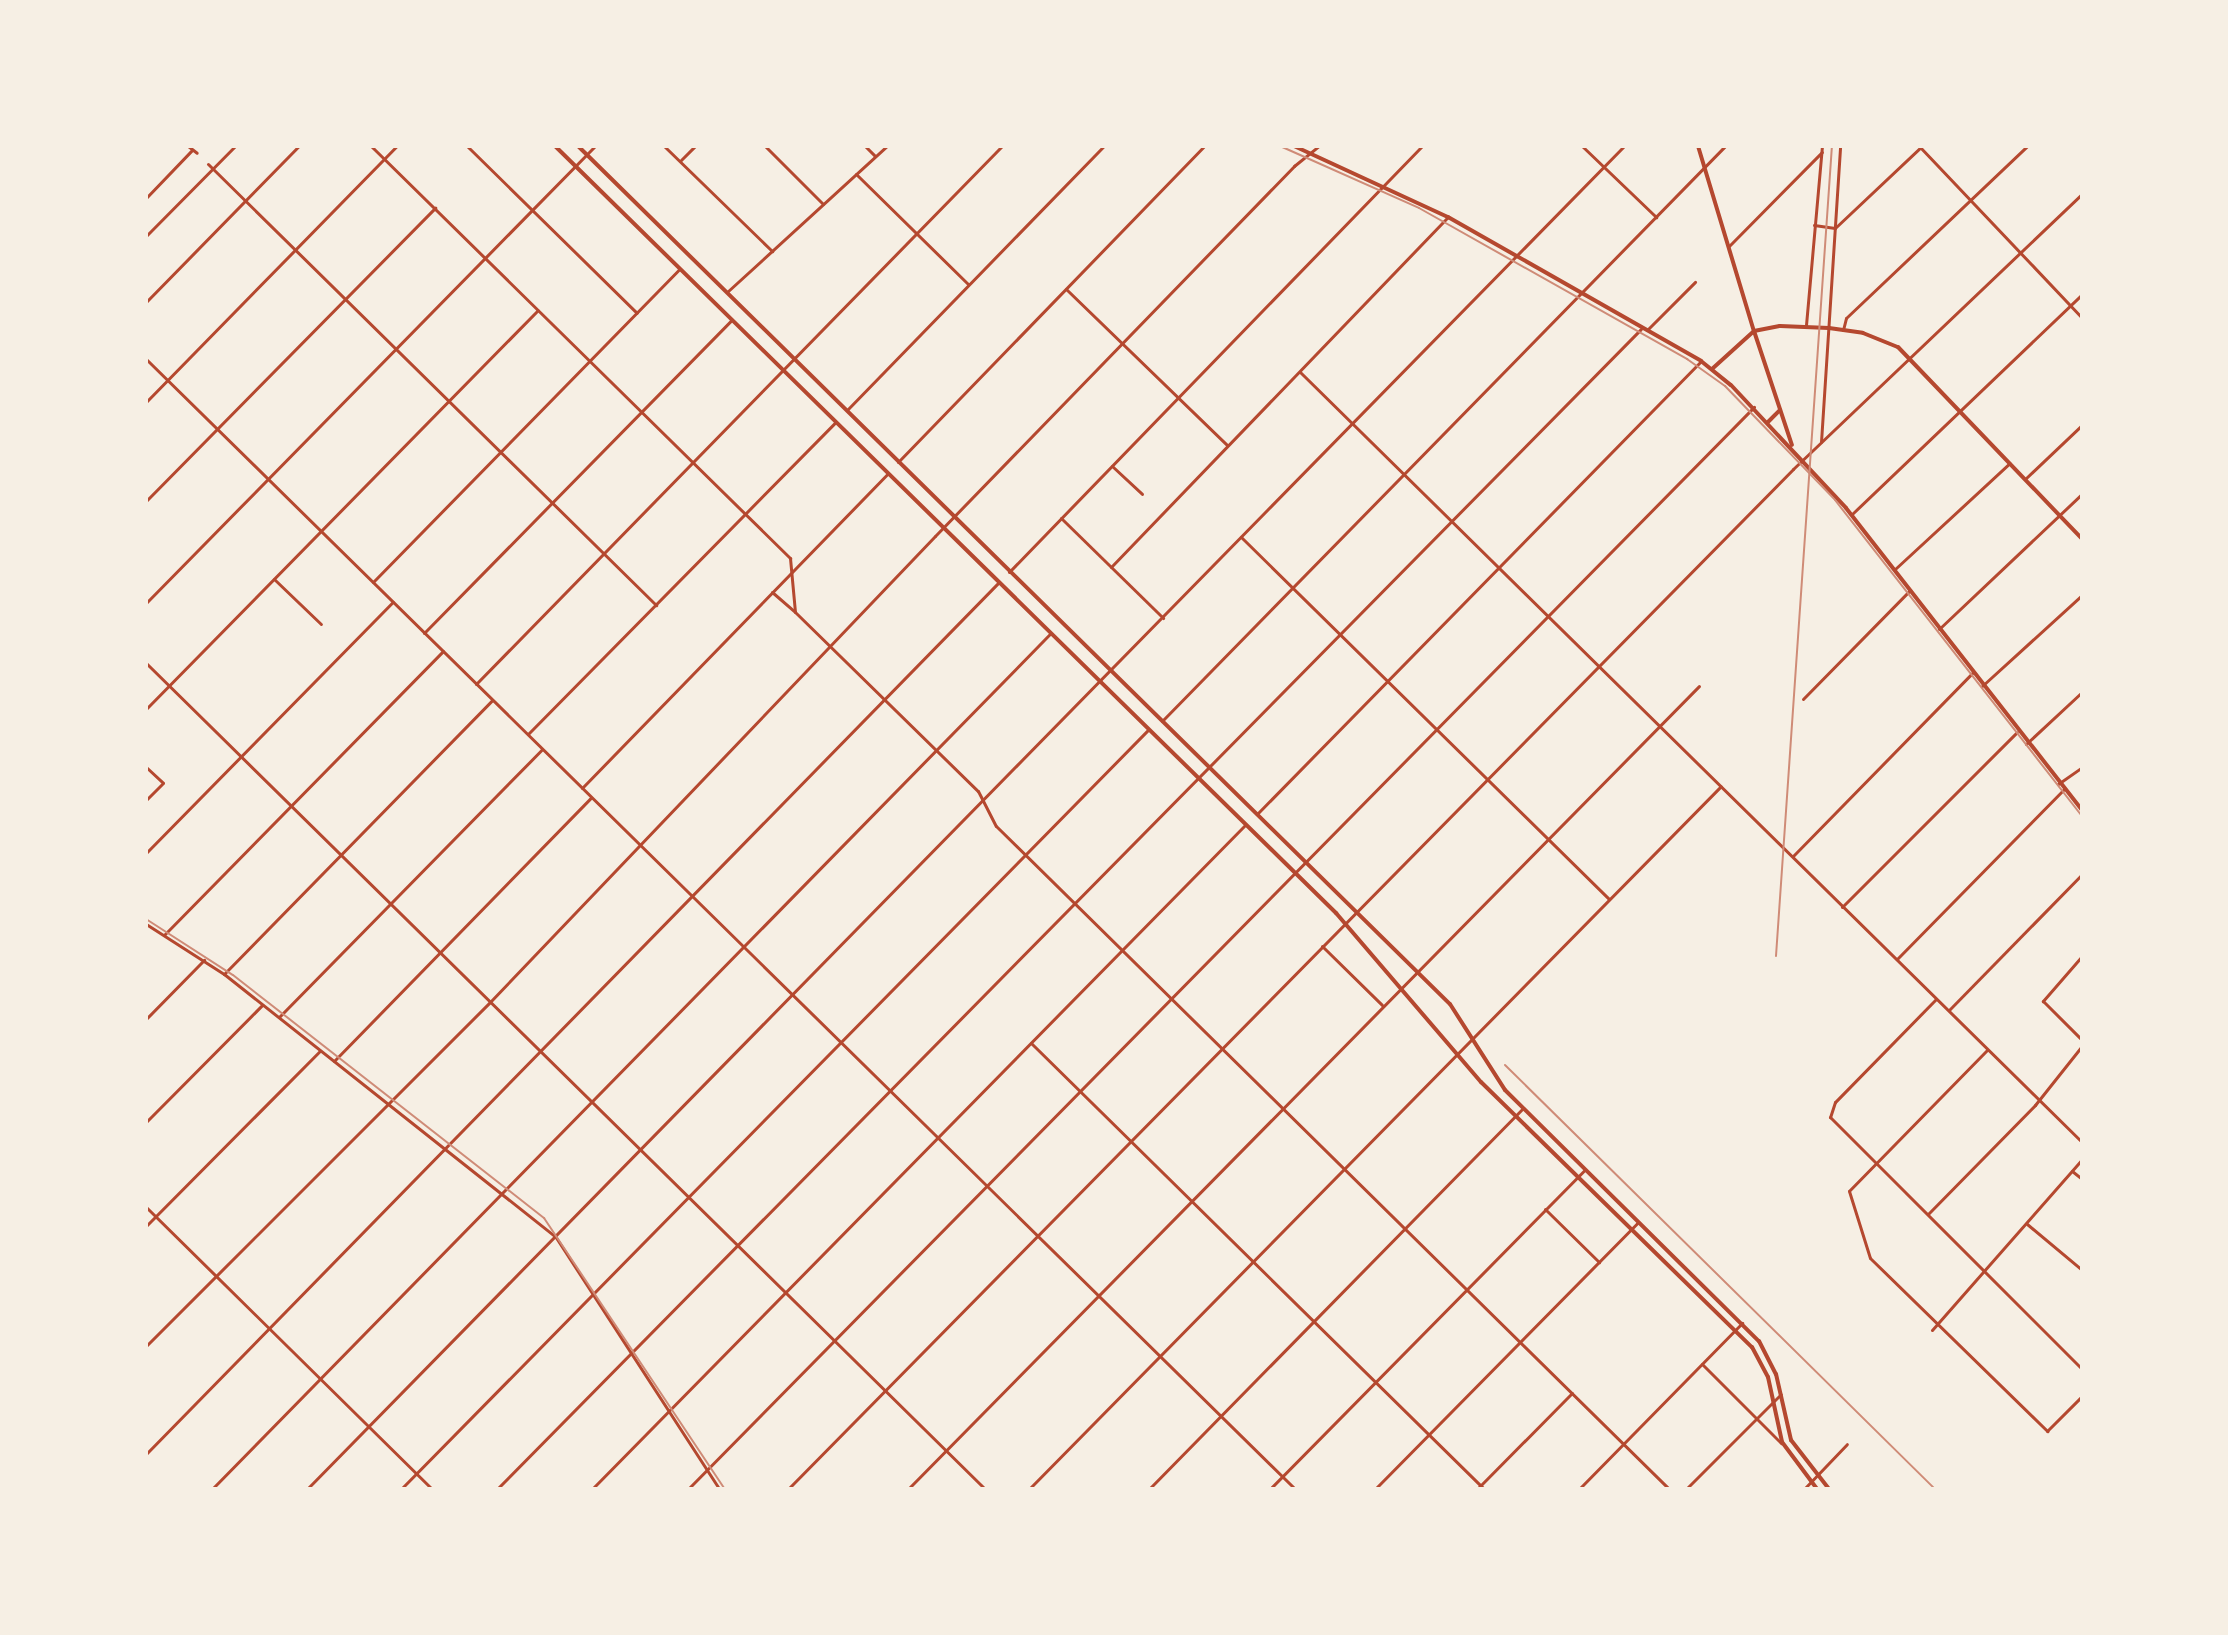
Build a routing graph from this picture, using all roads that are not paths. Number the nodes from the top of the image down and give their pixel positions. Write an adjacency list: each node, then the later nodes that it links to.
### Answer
1 (235, 146): 39 (street)
2 (299, 146): 45 (street)
3 (371, 146): 33 (street)
4 (397, 146): 33 (street)
5 (467, 146): 48 (street)
6 (555, 146): 36 (main road)
7 (578, 146): 31 (main road)
8 (595, 146): 31 (street)
9 (664, 146): 34 (street)
10 (695, 146): 34 (street)
11 (765, 146): 46 (street)
12 (865, 146): 32 (street)
13 (887, 146): 32 (street)
14 (1002, 146): 53 (street)
15 (1104, 146): 63 (street)
16 (1204, 146): 64 (street)
17 (1294, 146): 29 (main road)
18 (1319, 146): 29 (street)
19 (1422, 146): 41 (street)
20 (1582, 146): 37 (street)
21 (1624, 146): 37 (street)
22 (1698, 146): 38 (main road)
23 (1725, 146): 38 (street)
24 (1822, 146): 30 (street)
25 (1840, 146): 52 (street)
26 (1920, 146): 44 (street); 52 (street)
27 (2027, 146): 44 (street)
28 (193, 150): 43 (street)
29 (1309, 152): 41 (main road); 80 (street)
30 (1822, 152): 51 (street); 55 (street)
31 (586, 155): 36 (street); 66 (main road)
32 (875, 156): 40 (street)
33 (385, 159): 47 (street); 56 (street)
34 (680, 162): 57 (street)
35 (208, 164): 39 (street)
36 (575, 166): 48 (street); 61 (main road)
37 (1604, 167): 50 (street); 59 (street)
38 (1704, 167): 50 (street); 55 (main road)
39 (212, 168): 45 (street); 54 (street)
40 (856, 174): 46 (street); 53 (street)
41 (1384, 185): 49 (main road); 91 (street)
42 (2082, 194): 58 (street)
43 (146, 198)
44 (1971, 200): 58 (street); 78 (street)
45 (246, 201): 56 (street); 69 (street)
46 (823, 204): 57 (street)
47 (435, 208): 60 (street); 68 (street)
48 (533, 210): 60 (street); 72 (street)
49 (1448, 217): 59 (main road); 89 (street)
50 (1656, 217): 65 (street)
51 (1814, 225): 52 (street); 75 (street)
52 (1835, 228): 76 (street)
53 (917, 234): 63 (street); 84 (street)
54 (146, 236)
55 (1728, 247): 79 (main road)
56 (294, 250): 68 (street); 90 (street)
57 (772, 251): 66 (street)
58 (2020, 253): 70 (street); 82 (street)
59 (1515, 257): 65 (main road); 100 (street)
60 (485, 258): 71 (street); 81 (street)
61 (680, 269): 72 (street); 74 (main road)
62 (1695, 282): 77 (street)
63 (969, 285): 97 (street)
64 (1066, 289): 80 (street); 109 (street)
65 (1579, 292): 77 (main road); 114 (street)
66 (727, 293): 84 (main road)
67 (2082, 294): 70 (street)
68 (345, 299): 81 (street); 103 (street)
69 (146, 302)
70 (2070, 305): 73 (street); 96 (street)
71 (538, 310): 85 (street); 93 (street)
72 (637, 313): 85 (street)
73 (2082, 318)
74 (732, 320): 88 (main road); 98 (street)
75 (1806, 325): 76 (main road); 79 (main road)
76 (1829, 328): 78 (main road); 104 (street)
77 (1643, 330): 86 (main road); 126 (street)
78 (1843, 330): 82 (main road)
79 (1754, 331): 87 (main road); 95 (main road)
80 (1122, 344): 91 (street); 124 (street)
81 (395, 349): 93 (street); 115 (street)
82 (1910, 357): 96 (main road); 104 (street)
83 (146, 359): 90 (street)
84 (795, 360): 88 (street); 97 (main road)
85 (590, 361): 98 (street); 107 (street)
86 (1701, 361): 87 (main road); 133 (street)
87 (1712, 369): 94 (main road)
88 (784, 371): 99 (main road); 110 (street)
89 (1300, 372): 100 (street); 105 (street)
90 (167, 380): 92 (street); 103 (street)
91 (1178, 398): 105 (street); 112 (street)
92 (146, 402)
93 (448, 402): 107 (street); 128 (street)
94 (1754, 407): 101 (main road); 148 (street)
95 (1780, 410): 101 (main road); 106 (main road)
96 (1960, 410): 111 (main road); 122 (street)
97 (847, 411): 109 (main road)
98 (642, 412): 110 (street); 120 (street)
99 (836, 422): 113 (main road); 121 (street)
100 (1352, 422): 114 (street); 129 (street)
101 (1768, 422): 106 (main road)
102 (2082, 425): 116 (street)
103 (217, 429): 115 (street); 119 (street)
104 (1821, 442): 108 (street)
105 (1228, 446): 132 (street)
106 (1793, 449): 108 (main road)
107 (501, 452): 120 (street); 138 (street)
108 (1803, 460): 122 (main road); 158 (street)
109 (898, 462): 124 (main road)
110 (694, 463): 121 (street); 131 (street)
111 (2010, 463): 116 (main road); 135 (street)
112 (1112, 466): 117 (street); 125 (street)
113 (888, 473): 127 (main road); 134 (street)
114 (1403, 473): 126 (street); 140 (street)
115 (268, 479): 128 (street); 145 (street)
116 (2025, 479): 123 (main road)
117 (1142, 494)
118 (2082, 494): 123 (street)
119 (146, 501)
120 (552, 503): 131 (street); 152 (street)
121 (745, 514): 134 (street); 146 (street)
122 (1852, 514): 135 (main road)
123 (2059, 516): 130 (main road); 151 (street)
124 (954, 517): 127 (street); 136 (main road)
125 (1061, 518): 132 (street); 136 (street)
126 (1451, 521): 133 (street); 154 (street)
127 (944, 527): 139 (main road); 155 (street)
128 (321, 531): 137 (street); 138 (street)
129 (1241, 537): 140 (street); 149 (street)
130 (2082, 539)
131 (604, 554): 146 (street); 163 (street)
132 (1111, 567): 149 (street)
133 (1499, 568): 148 (street); 161 (street)
134 (793, 570): 142 (street); 147 (street)
135 (1894, 570): 141 (main road)
136 (1009, 572): 159 (main road)
137 (274, 579): 150 (street); 164 (street)
138 (373, 582): 144 (street)
139 (999, 582): 153 (main road); 170 (street)
140 (1292, 587): 154 (street); 172 (street)
141 (1910, 590): 151 (main road); 168 (street)
142 (772, 592): 147 (street); 189 (street)
143 (2082, 595): 166 (street)
144 (393, 602): 152 (street); 181 (street)
145 (146, 603)
146 (656, 605): 177 (street)
147 (795, 612): 155 (street)
148 (1547, 615): 158 (street); 174 (street)
149 (1163, 618): 159 (street)
150 (321, 624)
151 (1939, 629): 160 (main road)
152 (424, 633): 156 (street)
153 (1050, 634): 162 (main road); 180 (street)
154 (1339, 634): 161 (street); 182 (street)
155 (829, 646): 170 (street); 199 (street)
156 (443, 651): 163 (street); 194 (street)
157 (146, 663): 164 (street)
158 (1598, 666): 173 (street); 186 (street)
159 (1111, 671): 162 (street); 172 (main road)
160 (1972, 673): 166 (main road); 203 (street)
161 (1387, 681): 174 (street); 196 (street)
162 (1099, 682): 175 (main road); 193 (street)
163 (476, 684): 169 (street)
164 (169, 686): 171 (street); 181 (street)
165 (1699, 686): 173 (street)
166 (1982, 686): 176 (main road)
167 (2082, 692): 178 (street)
168 (1803, 699)
169 (492, 700): 177 (street); 201 (street)
170 (885, 700): 180 (street); 207 (street)
171 (146, 709)
172 (1162, 721): 182 (main road)
173 (1659, 725): 188 (street); 198 (street)
174 (1436, 729): 186 (street); 204 (street)
175 (1148, 730): 185 (main road); 202 (street)
176 (2017, 732): 178 (main road); 211 (street)
177 (528, 734): 179 (street)
178 (2026, 744): 187 (main road)
179 (542, 749): 189 (street); 210 (street)
180 (937, 750): 193 (street); 217 (street)
181 (241, 757): 194 (street); 200 (street)
182 (1209, 766): 185 (street); 196 (main road)
183 (146, 767): 192 (street)
184 (2082, 767): 187 (street)
185 (1197, 778): 197 (main road); 209 (street)
186 (1487, 779): 198 (street); 212 (street)
187 (2058, 784): 190 (main road)
188 (1721, 786): 203 (street); 208 (street)
189 (582, 788): 191 (street)
190 (2063, 790): 195 (main road); 221 (street)
191 (592, 797): 199 (street); 219 (street)
192 (146, 800)
193 (982, 801): 202 (street); 226 (street)
194 (291, 805): 201 (street); 215 (street)
195 (2082, 810)
196 (1257, 814): 204 (main road)
197 (1245, 825): 205 (main road); 218 (street)
198 (1547, 839): 208 (street); 223 (street)
199 (640, 845): 207 (street); 229 (street)
200 (146, 853)
201 (340, 854): 210 (street); 224 (street)
202 (1025, 854): 209 (street); 237 (street)
203 (1792, 857): 211 (street)
204 (1305, 862): 205 (street); 212 (main road)
205 (1295, 873): 213 (main road); 227 (street)
206 (2082, 874): 232 (street)
207 (692, 896): 217 (street); 242 (street)
208 (1609, 899): 235 (street)
209 (1073, 902): 218 (street); 246 (street)
210 (390, 903): 219 (street); 233 (street)
211 (1842, 907): 221 (street)
212 (1356, 912): 213 (street); 223 (main road)
213 (1345, 923): 216 (street); 225 (main road)
214 (146, 924): 215 (street)
215 (164, 935): 222 (street)
216 (1322, 946): 231 (street); 240 (street)
217 (743, 947): 226 (street); 248 (street)
218 (1122, 950): 227 (street); 238 (street)
219 (440, 952): 229 (street); 245 (street)
220 (2082, 956): 236 (street)
221 (1896, 959): 228 (street)
222 (204, 960): 224 (street); 234 (street)
223 (1417, 971): 225 (street); 235 (main road)
224 (224, 974): 230 (street)
225 (1400, 988): 231 (street); 244 (main road)
226 (792, 994): 237 (street); 259 (street)
227 (1171, 998): 240 (street); 247 (street)
228 (1936, 999): 232 (street); 261 (street)
229 (490, 1002): 242 (street); 250 (street)
230 (262, 1005): 233 (street); 254 (street)
231 (1383, 1005): 251 (street)
232 (1949, 1010): 241 (street)
233 (278, 1018): 243 (street)
234 (146, 1019)
235 (1473, 1038): 244 (street); 252 (main road)
236 (2082, 1040)
237 (840, 1042): 246 (street); 269 (street)
238 (1031, 1043): 247 (street); 255 (street)
239 (2082, 1046): 249 (street)
240 (1222, 1048): 251 (street); 256 (street)
241 (1988, 1049): 249 (street); 261 (street)
242 (540, 1050): 248 (street); 258 (street)
243 (320, 1051): 245 (street); 274 (street)
244 (1457, 1055): 253 (main road); 262 (street)
245 (334, 1061): 250 (street)
246 (889, 1090): 255 (street); 282 (street)
247 (1080, 1091): 256 (street); 267 (street)
248 (590, 1099): 259 (street); 268 (street)
249 (2040, 1099): 257 (street); 273 (street)
250 (387, 1103): 258 (street); 287 (street)
251 (1282, 1108): 262 (street); 270 (street)
252 (1523, 1108): 253 (street); 263 (main road)
253 (1516, 1116): 265 (main road); 278 (street)
254 (146, 1122)
255 (938, 1138): 267 (street); 289 (street)
256 (1130, 1141): 270 (street); 281 (street)
257 (2082, 1142)
258 (445, 1147): 268 (street); 295 (street)
259 (640, 1149): 269 (street); 280 (street)
260 (2082, 1159): 264 (street)
261 (1876, 1164): 273 (street); 294 (street)
262 (1344, 1169): 278 (street); 283 (street)
263 (1585, 1170): 265 (street); 275 (main road)
264 (2072, 1171): 266 (street); 276 (street)
265 (1578, 1177): 272 (street); 279 (main road)
266 (2082, 1179)
267 (986, 1186): 281 (street); 298 (street)
268 (502, 1190): 280 (street); 305 (street)
269 (688, 1197): 282 (street); 290 (street)
270 (1191, 1201): 283 (street); 291 (street)
271 (146, 1207): 274 (street)
272 (1545, 1209): 284 (street); 288 (street)
273 (1927, 1215): 286 (street)
274 (155, 1217): 277 (street); 287 (street)
275 (1638, 1222): 279 (street); 293 (main road)
276 (2027, 1224): 285 (street); 286 (street)
277 (146, 1226)
278 (1405, 1229): 288 (street); 292 (street)
279 (1631, 1229): 284 (street); 296 (main road)
280 (555, 1236): 290 (street); 315 (street)
281 (1038, 1236): 291 (street); 307 (street)
282 (737, 1244): 289 (street); 301 (street)
283 (1252, 1261): 292 (street); 302 (street)
284 (1599, 1262): 299 (street)
285 (2082, 1270)
286 (1986, 1273): 294 (street); 304 (street)
287 (215, 1275): 295 (street); 300 (street)
288 (1466, 1289): 299 (street); 306 (street)
289 (785, 1293): 298 (street); 312 (street)
290 (593, 1294): 301 (street); 323 (street)
291 (1098, 1295): 302 (street); 320 (street)
292 (1314, 1322): 306 (street); 313 (street)
293 (1742, 1323): 296 (street); 309 (main road)
294 (1937, 1324): 297 (street); 310 (street)
295 (269, 1328): 305 (street); 321 (street)
296 (1735, 1330): 303 (street); 311 (main road)
297 (1932, 1330)
298 (834, 1341): 307 (street); 322 (street)
299 (1520, 1342): 308 (street); 316 (street)
300 (146, 1346)
301 (630, 1354): 312 (street); 332 (street)
302 (1160, 1356): 313 (street); 339 (street)
303 (1702, 1364): 314 (street); 317 (street)
304 (2082, 1369)
305 (320, 1379): 315 (street); 328 (street)
306 (1375, 1382): 316 (street); 325 (street)
307 (885, 1391): 320 (street); 336 (street)
308 (1572, 1393): 317 (street); 327 (street)
309 (1781, 1394): 311 (street); 324 (main road)
310 (2082, 1396)
311 (1773, 1401): 314 (street); 319 (main road)
312 (669, 1413): 322 (street); 333 (street)
313 (1221, 1416): 325 (street); 340 (street)
314 (1756, 1418): 319 (street); 346 (street)
315 (369, 1427): 323 (street); 329 (street)
316 (1429, 1435): 327 (street); 343 (street)
317 (1623, 1444): 344 (street); 345 (street)
318 (1847, 1444): 324 (street)
319 (1785, 1447): 326 (main road)
320 (946, 1450): 337 (street); 338 (street)
321 (146, 1454)
322 (706, 1470): 334 (street); 335 (street)
323 (416, 1473): 330 (street); 331 (street)
324 (1816, 1476): 326 (street); 349 (main road)
325 (1282, 1477): 341 (street); 342 (street)
326 (1810, 1482): 347 (street); 348 (main road)
327 (1481, 1488)
328 (212, 1489)
329 (307, 1489)
330 (401, 1489)
331 (432, 1489)
332 (497, 1489)
333 (592, 1489)
334 (688, 1489)
335 (719, 1489)
336 (788, 1489)
337 (908, 1489)
338 (985, 1489)
339 (1029, 1489)
340 (1149, 1489)
341 (1270, 1489)
342 (1295, 1489)
343 (1375, 1489)
344 (1579, 1489)
345 (1669, 1489)
346 (1686, 1489)
347 (1804, 1489)
348 (1817, 1489)
349 (1829, 1489)

